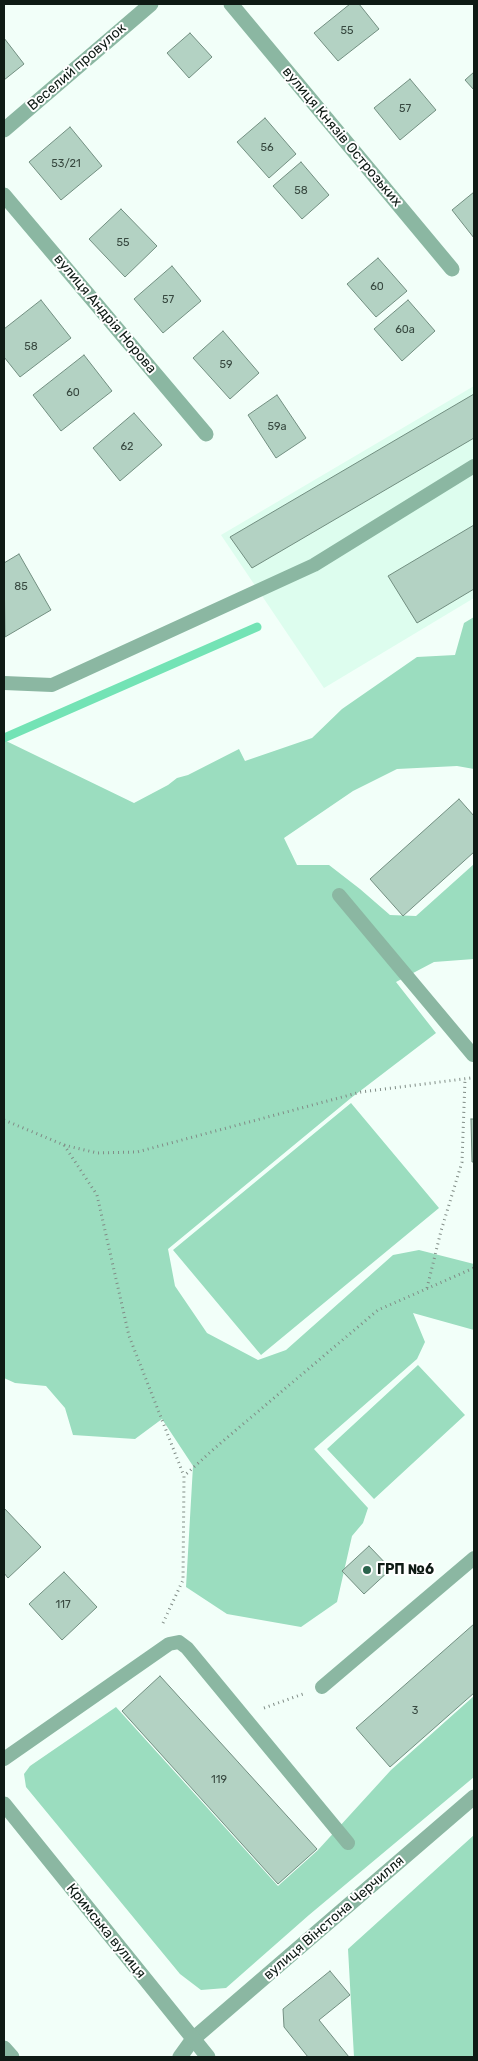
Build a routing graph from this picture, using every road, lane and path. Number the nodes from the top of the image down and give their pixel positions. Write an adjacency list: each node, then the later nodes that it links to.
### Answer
1 (151, 4): 3 (street, Веселий провулок)
2 (232, 4): 5 (street, вулиця Князів Острозьких)
3 (4, 130)
4 (4, 194): 6 (street, вулиця Андрія Норова)
5 (452, 269)
6 (206, 434)
7 (474, 466): 8 (lane)
8 (4, 683)
9 (339, 895): 10 (lane)
10 (474, 1055)
11 (474, 1078): 12 (path)
12 (465, 1079): 14 (path); 16 (path)
13 (4, 1120): 14 (path)
14 (64, 1145): 17 (path)
15 (474, 1268): 16 (path)
16 (427, 1289): 17 (path)
17 (184, 1476): 19 (path)
18 (474, 1558): 20 (lane)
19 (155, 1656): 21 (lane); 22 (lane)
20 (322, 1687): 21 (path)
21 (244, 1716): 25 (lane)
22 (4, 1759)
23 (474, 1797): 26 (street, вулиця Вінстона Черчилля)
24 (4, 1804): 26 (street, Кримська вулиця)
25 (348, 1843)
26 (193, 2039): 29 (street, вулиця Вінстона Черчилля); 30 (street, Кримська вулиця)
27 (4, 2048): 28 (street)
28 (12, 2057)
29 (180, 2057)
30 (208, 2057)

